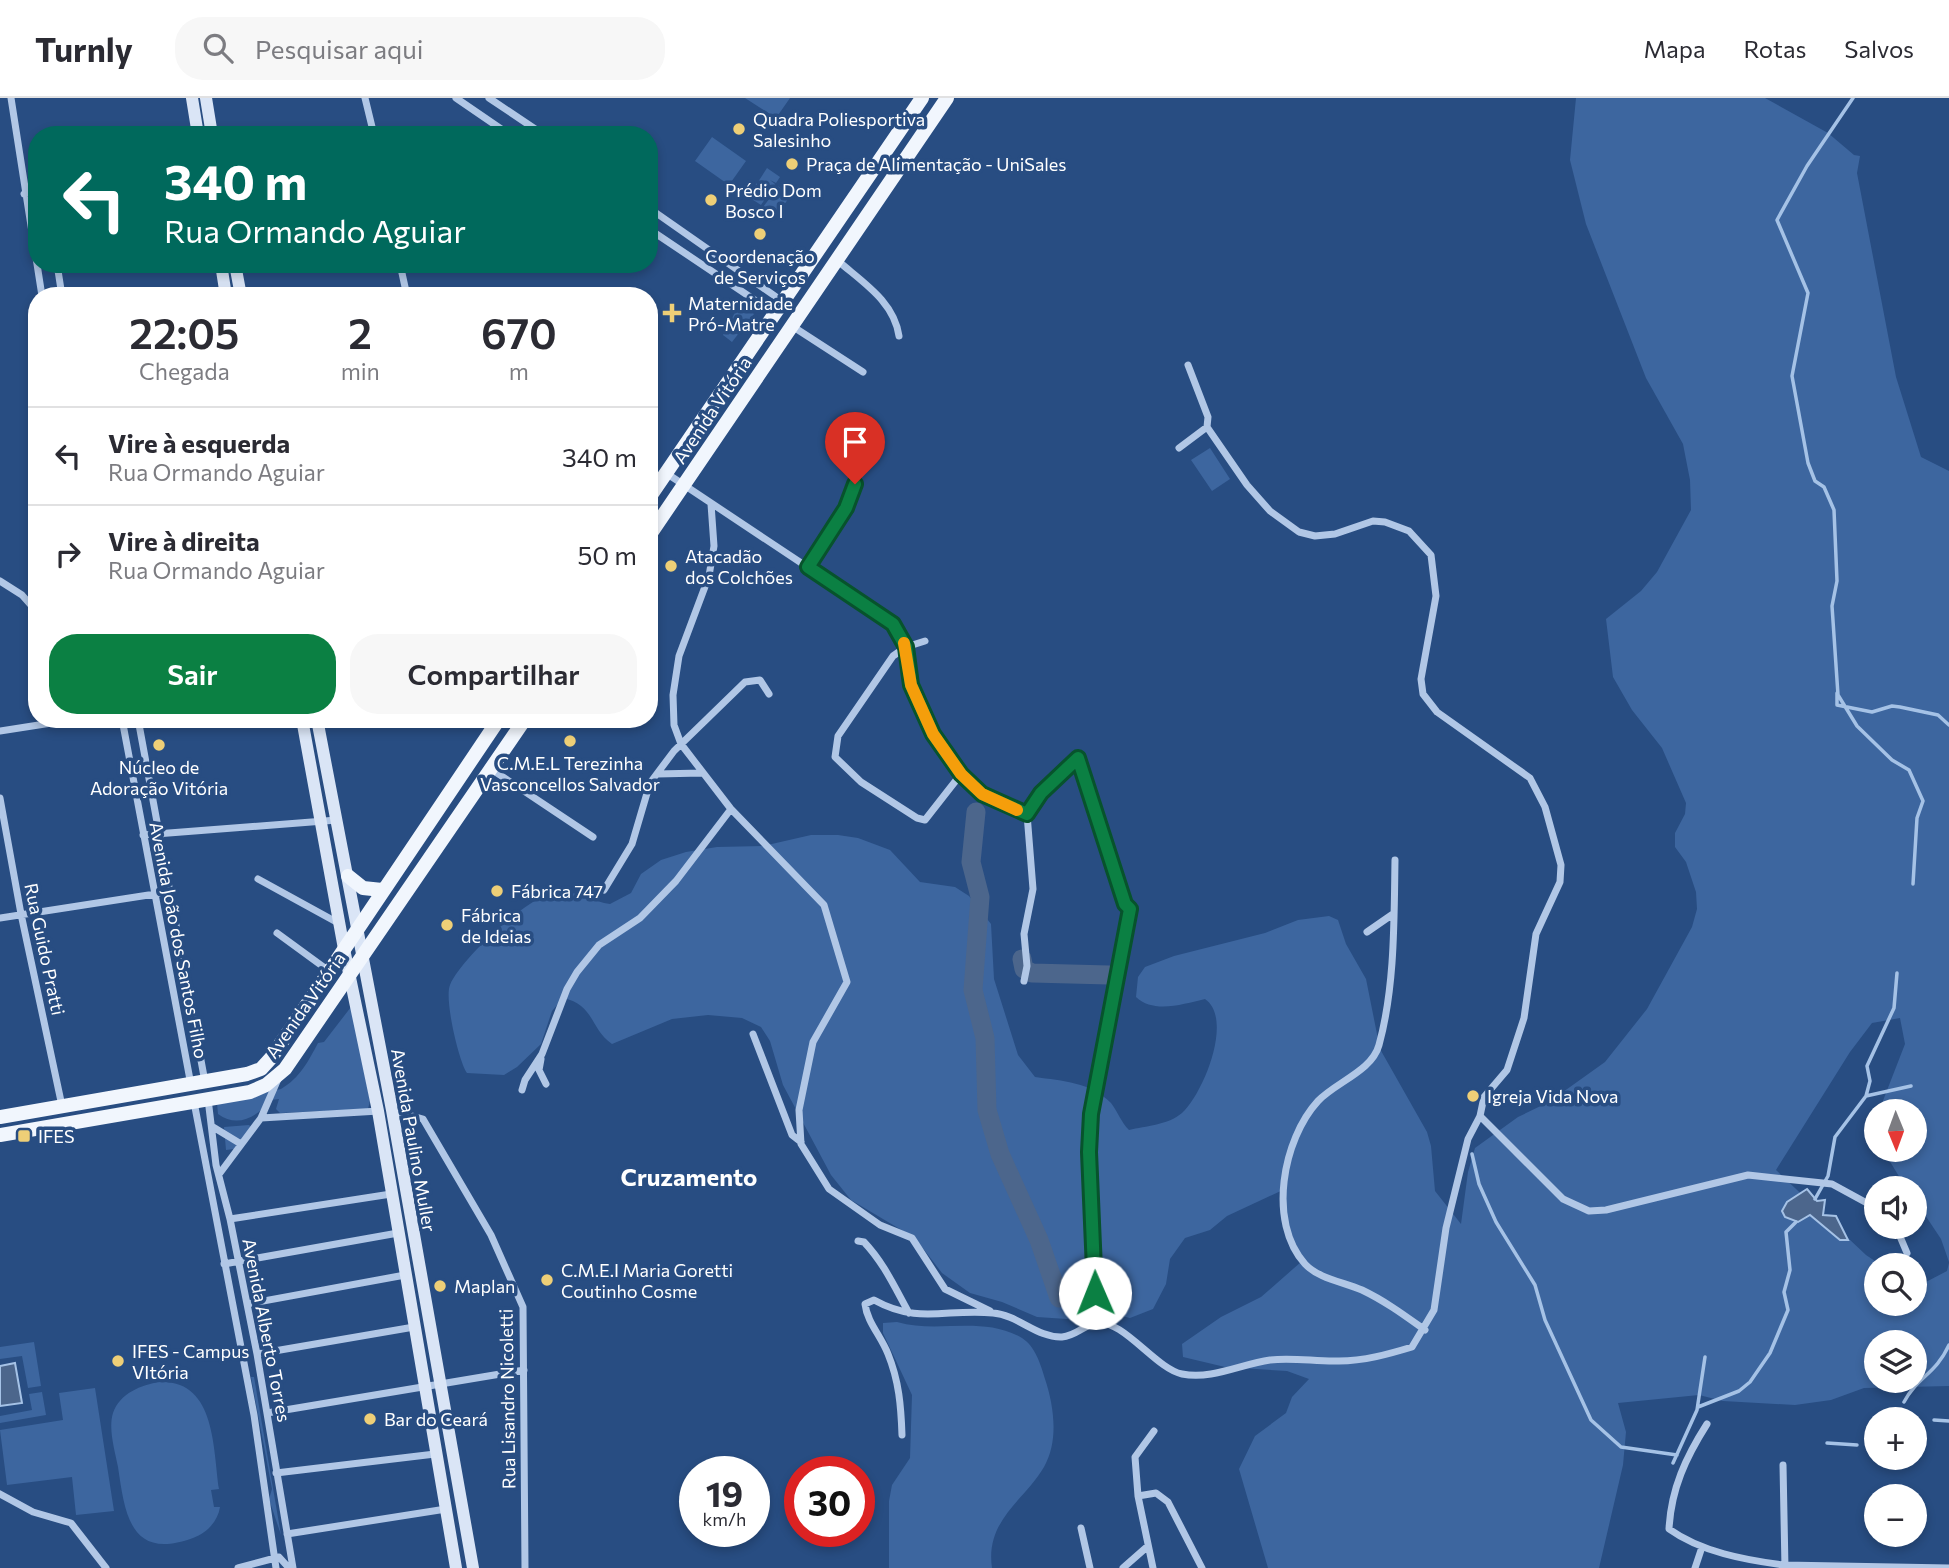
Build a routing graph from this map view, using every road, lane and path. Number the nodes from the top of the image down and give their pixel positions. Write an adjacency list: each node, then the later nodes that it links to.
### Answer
1 (11, 98): 15 (street)
2 (192, 98): 9 (main road)
3 (206, 98): 10 (main road)
4 (365, 98): 11 (street)
5 (456, 98): 12 (street)
6 (489, 98): 13 (street)
7 (922, 98): 20 (main road, Avenida Vitória)
8 (947, 98): 19 (main road, Avenida Vitória)
9 (197, 126)
10 (211, 126)
11 (371, 126)
12 (497, 126)
13 (531, 126)
14 (28, 193): 15 (street)
15 (24, 194): 17 (street)
16 (658, 215): 20 (street)
17 (28, 217)
18 (658, 234): 20 (street)
19 (837, 260): 21 (main road, Avenida Vitória); 22 (street)
20 (778, 307): 21 (main road); 27 (main road, Avenida Vitória)
21 (796, 321): 24 (street); 30 (main road, Avenida Vitória)
22 (899, 336)
23 (1188, 365): 25 (street)
24 (863, 372)
25 (1207, 427): 26 (street); 90 (street)
26 (1179, 448)
27 (666, 473): 29 (main road, Avenida Vitória); 30 (street)
28 (855, 484): 33 (street)
29 (658, 485)
30 (684, 486): 31 (street); 32 (main road, Avenida Vitória)
31 (711, 504): 33 (street); 47 (street)
32 (658, 523)
33 (808, 567): 37 (street)
34 (0, 581): 35 (street)
35 (28, 602)
36 (925, 641): 37 (street)
37 (906, 647): 51 (street); 51 (street)
38 (769, 694): 47 (street)
39 (28, 727): 46 (street)
40 (124, 728): 59 (street, Avenida João dos Santos Filho)
41 (140, 728): 58 (street, Avenida João dos Santos Filho)
42 (304, 728): 57 (main road, Avenida Paulino Muller)
43 (319, 728): 56 (main road, Avenida Paulino Muller)
44 (493, 728): 64 (main road, Avenida Vitória)
45 (519, 728): 48 (main road, Avenida Vitória)
46 (0, 731)
47 (681, 744): 49 (street); 50 (street)
48 (491, 769): 60 (street); 76 (main road, Avenida Vitória)
49 (702, 773): 50 (street); 53 (street)
50 (657, 774): 65 (street)
51 (961, 774): 55 (street)
52 (0, 798): 54 (street, Rua Guido Pratti)
53 (731, 809): 81 (street); 95 (street)
54 (1, 814): 69 (street, Rua Guido Pratti)
55 (1027, 814): 79 (street); 114 (street)
56 (338, 820): 57 (street); 62 (main road, Avenida Paulino Muller)
57 (321, 824): 58 (street); 71 (main road, Avenida Paulino Muller)
58 (158, 833): 59 (street); 66 (street, Avenida João dos Santos Filho)
59 (143, 835): 67 (street, Avenida João dos Santos Filho)
60 (593, 837)
61 (1395, 860): 68 (street)
62 (348, 876): 64 (main road); 72 (main road, Avenida Paulino Muller)
63 (258, 879): 71 (street)
64 (382, 890): 72 (main road, Avenida Vitória)
65 (604, 890)
66 (168, 892): 67 (street); 83 (street, Avenida João dos Santos Filho)
67 (153, 895): 69 (street); 83 (street, Avenida João dos Santos Filho)
68 (1392, 914): 73 (street); 116 (street)
69 (21, 915): 70 (street); 87 (street, Rua Guido Pratti)
70 (0, 918)
71 (340, 925): 75 (main road, Avenida Paulino Muller)
72 (356, 928): 75 (main road, Avenida Vitória); 76 (main road, Avenida Paulino Muller)
73 (1367, 932)
74 (277, 933): 77 (street, Avenida Vitória)
75 (344, 948): 77 (main road, Avenida Vitória); 78 (main road, Avenida Paulino Muller)
76 (362, 959): 78 (main road, Avenida Vitória); 88 (main road, Avenida Paulino Muller)
77 (329, 971): 83 (main road, Avenida Vitória)
78 (349, 975): 82 (main road, Avenida Vitória); 89 (main road, Avenida Paulino Muller)
79 (1024, 981)
80 (753, 1034): 95 (street)
81 (542, 1054): 84 (street); 85 (street)
82 (280, 1075): 86 (main road, Avenida Vitória); 92 (street)
83 (198, 1083): 86 (main road); 87 (main road, Avenida Vitória)
84 (546, 1084)
85 (522, 1090)
86 (201, 1100): 93 (street, Avenida Alberto Torres); 94 (main road, Avenida Vitória); 98 (street, Avenida Alberto Torres)
87 (62, 1106): 91 (main road, Avenida Vitória)
88 (392, 1110): 89 (street); 118 (street, Rua Lisandro Nicoletti); 119 (main road, Avenida Paulino Muller)
89 (378, 1111): 92 (street); 101 (main road, Avenida Paulino Muller)
90 (1480, 1116): 102 (street); 116 (street)
91 (0, 1117)
92 (261, 1118): 96 (street)
93 (213, 1127): 96 (street); 99 (street, Avenida Alberto Torres)
94 (0, 1135)
95 (801, 1142): 113 (street)
96 (241, 1144): 97 (street)
97 (226, 1160): 99 (street); 100 (street)
98 (205, 1162): 99 (street); 109 (street, Avenida Alberto Torres)
99 (216, 1165): 100 (street, Avenida Alberto Torres)
100 (220, 1173): 103 (street, Avenida Alberto Torres)
101 (391, 1194): 103 (street); 104 (main road, Avenida Paulino Muller)
102 (1864, 1201)
103 (230, 1219): 108 (street, Avenida Alberto Torres)
104 (398, 1233): 108 (street); 110 (main road, Avenida Paulino Muller)
105 (1902, 1239): 107 (street)
106 (858, 1241): 112 (street)
107 (1908, 1253)
108 (238, 1261): 109 (street); 111 (street, Avenida Alberto Torres)
109 (224, 1264): 135 (street, Avenida Alberto Torres)
110 (405, 1275): 111 (street); 115 (main road, Avenida Paulino Muller)
111 (247, 1304): 117 (street, Avenida Alberto Torres)
112 (909, 1313): 113 (street); 124 (street)
113 (993, 1313): 114 (street)
114 (1096, 1323): 116 (street)
115 (414, 1327): 117 (street); 120 (main road, Avenida Paulino Muller)
116 (1424, 1330)
117 (257, 1354): 121 (street, Avenida Alberto Torres)
118 (524, 1370): 119 (street); 143 (street, Rua Lisandro Nicoletti)
119 (439, 1385): 120 (street); 142 (main road, Avenida Paulino Muller)
120 (424, 1389): 121 (street); 125 (main road, Avenida Paulino Muller)
121 (268, 1413): 127 (street, Avenida Alberto Torres)
122 (1707, 1424): 134 (street)
123 (1154, 1431): 129 (street)
124 (902, 1436)
125 (435, 1454): 127 (street); 130 (main road, Avenida Paulino Muller)
126 (1783, 1465): 136 (street)
127 (276, 1473): 132 (street, Avenida Alberto Torres)
128 (0, 1494): 137 (street)
129 (1138, 1496): 133 (street); 147 (street)
130 (446, 1509): 132 (street); 141 (main road, Avenida Paulino Muller)
131 (1081, 1528): 144 (street)
132 (287, 1534): 140 (street, Avenida Alberto Torres)
133 (1148, 1546): 145 (street); 146 (street)
134 (1702, 1547): 136 (street); 148 (street)
135 (275, 1558): 138 (street); 139 (street, Avenida Alberto Torres); 140 (street)
136 (1784, 1567): 149 (street)
137 (106, 1568)
138 (238, 1568)
139 (276, 1568)
140 (291, 1568)
141 (456, 1568)
142 (473, 1568)
143 (525, 1568)
144 (1090, 1568)
145 (1123, 1568)
146 (1153, 1568)
147 (1202, 1568)
148 (1695, 1568)
149 (1949, 1568)

